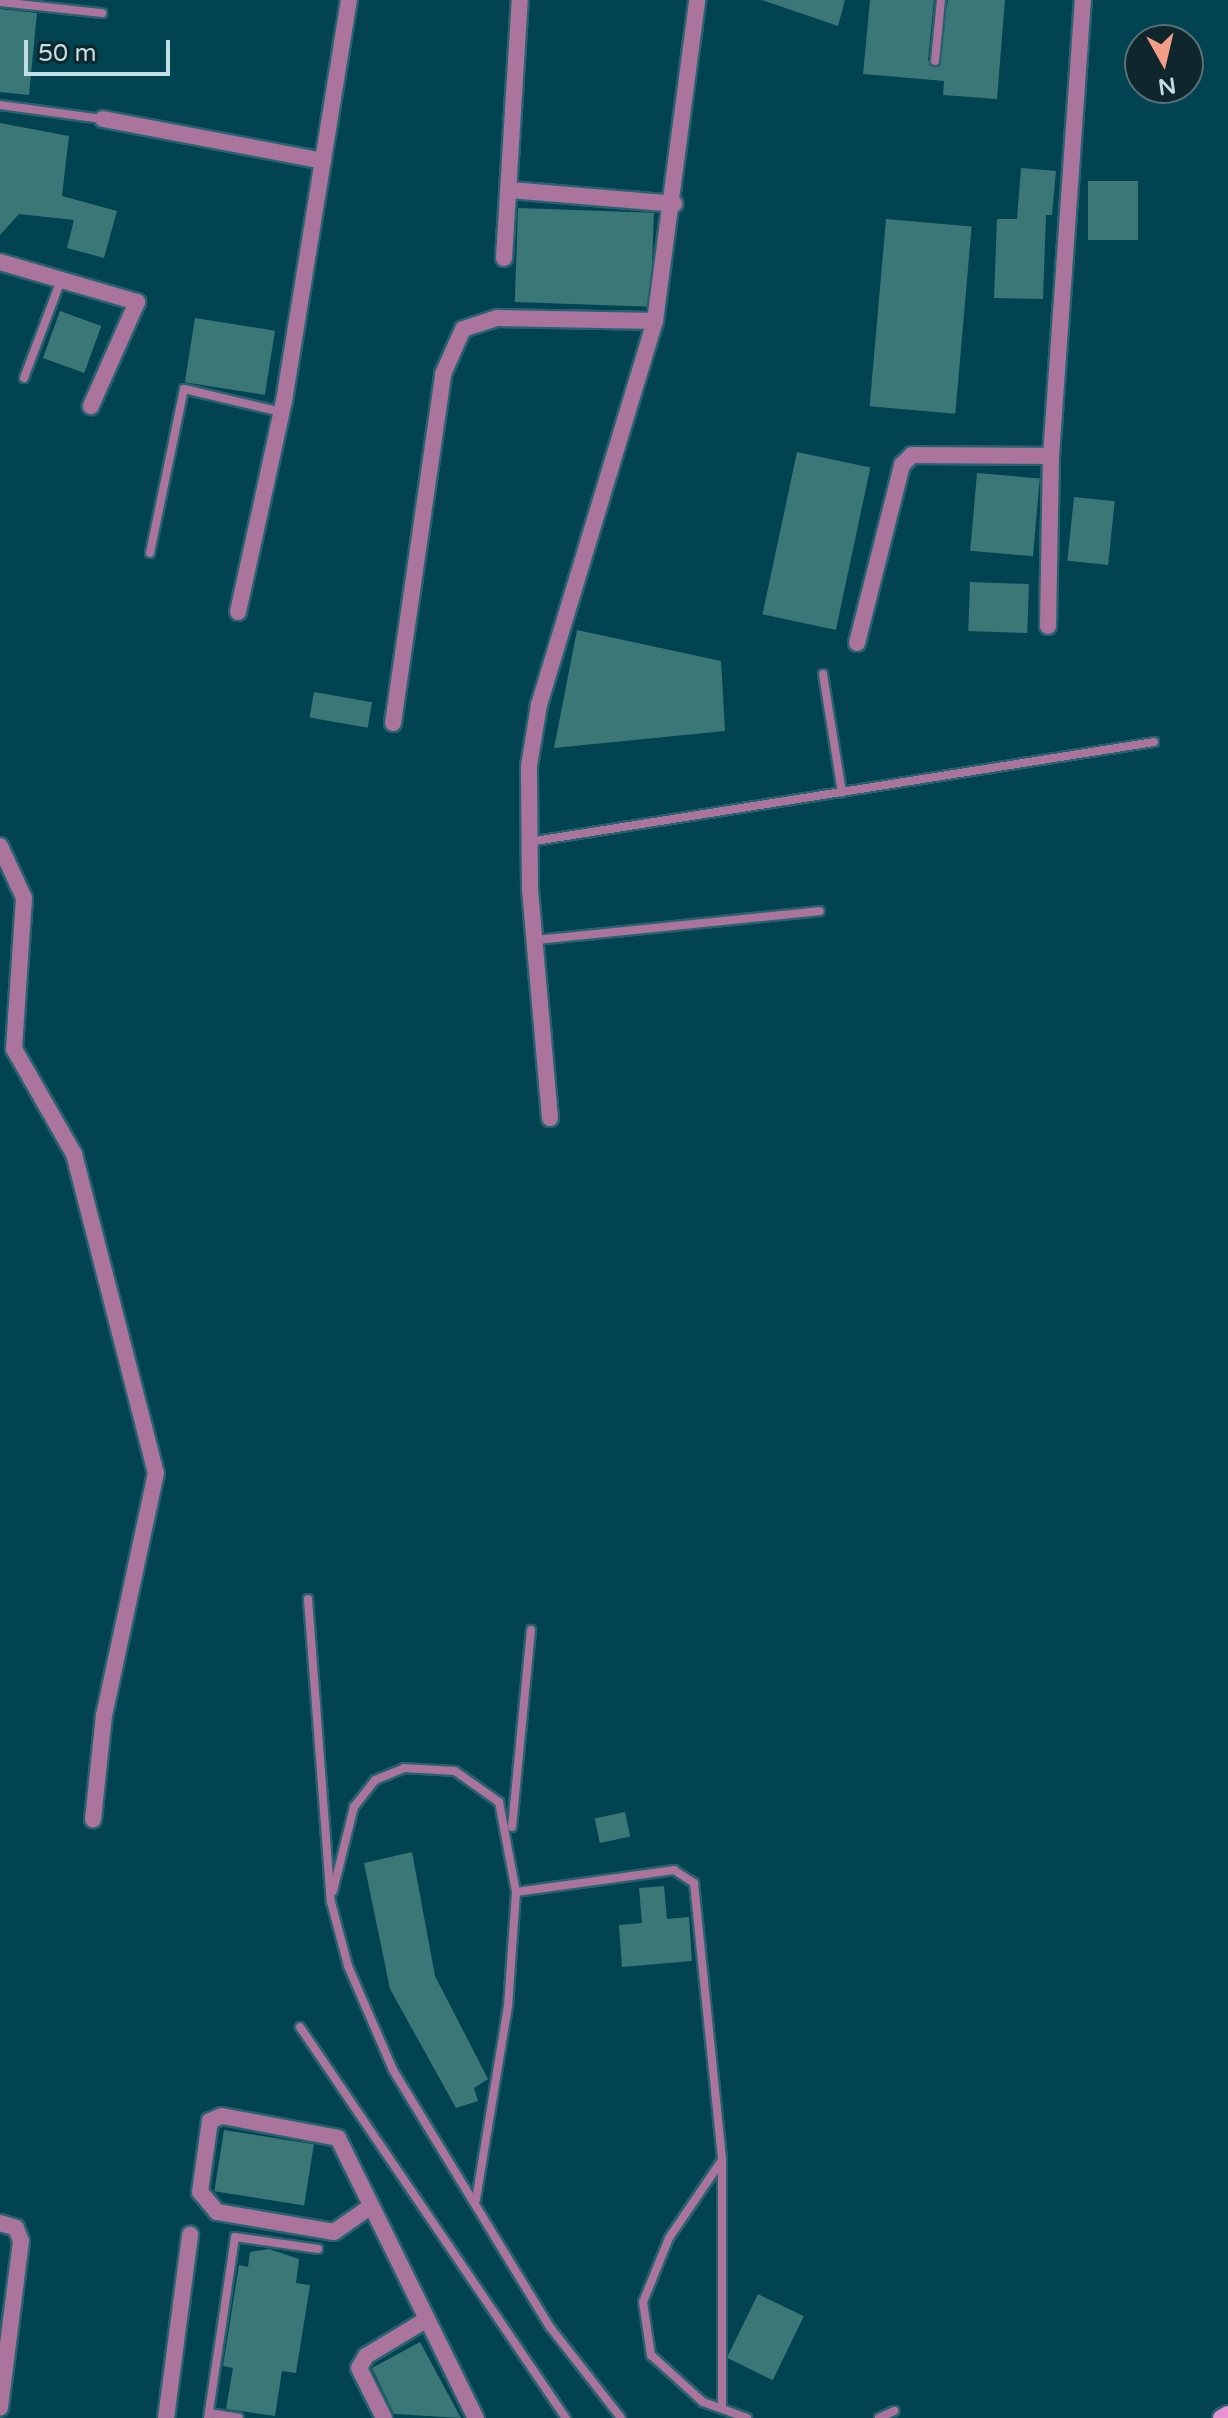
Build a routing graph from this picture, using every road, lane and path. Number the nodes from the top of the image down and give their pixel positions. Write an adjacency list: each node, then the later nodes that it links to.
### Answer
1 (349, 0): 11 (street)
2 (520, 0): 12 (street)
3 (697, 0): 13 (street)
4 (941, 0): 8 (lane)
5 (1083, 0): 21 (street)
6 (0, 2): 7 (lane)
7 (102, 13)
8 (935, 61)
9 (0, 105): 10 (lane)
10 (103, 119): 11 (street)
11 (323, 161): 20 (street)
12 (509, 190): 13 (street); 14 (street)
13 (674, 204): 17 (street)
14 (504, 258)
15 (0, 262): 16 (street)
16 (62, 279): 18 (lane); 19 (street)
17 (655, 321): 27 (street); 30 (street)
18 (24, 378)
19 (91, 406)
20 (282, 412): 22 (lane); 23 (street)
21 (1051, 456): 24 (street); 25 (street)
22 (150, 553)
23 (238, 612)
24 (1048, 626)
25 (857, 643)
26 (823, 674): 29 (lane)
27 (393, 723)
28 (1154, 742): 29 (lane)
29 (842, 792): 30 (lane)
30 (528, 842): 33 (street)
31 (0, 846): 37 (street)
32 (820, 911): 33 (lane)
33 (534, 940): 34 (street)
34 (550, 1118)
35 (308, 1599): 40 (lane)
36 (531, 1630): 38 (lane)
37 (93, 1819)
38 (510, 1840): 39 (lane); 40 (lane)
39 (516, 1892): 42 (lane); 43 (lane)
40 (331, 1902): 43 (lane)
41 (300, 2027): 59 (lane)
42 (722, 2159): 51 (lane); 51 (lane)
43 (476, 2201): 60 (lane)
44 (367, 2209): 44 (street); 48 (street)
45 (0, 2223): 49 (street)
46 (190, 2235): 55 (street)
47 (318, 2249): 54 (lane)
48 (424, 2321): 57 (street); 58 (street)
49 (6, 2326): 50 (street)
50 (0, 2408)
51 (722, 2408): 61 (lane)
52 (894, 2411): 62 (lane)
53 (1228, 2414): 63 (street)
54 (209, 2415): 56 (lane)
55 (166, 2418)
56 (239, 2418)
57 (384, 2418)
58 (476, 2418)
59 (566, 2418)
60 (621, 2418)
61 (747, 2418)
62 (879, 2418)
63 (1221, 2418)

